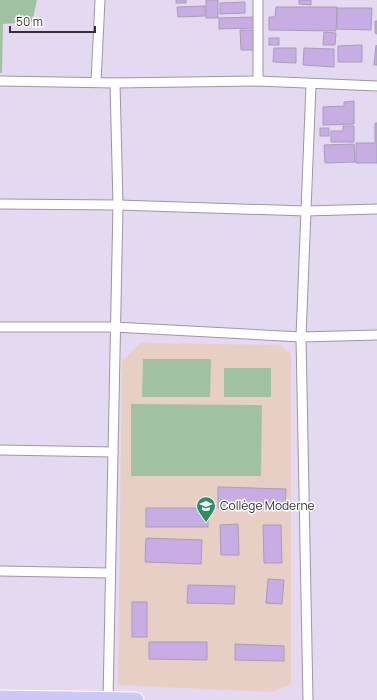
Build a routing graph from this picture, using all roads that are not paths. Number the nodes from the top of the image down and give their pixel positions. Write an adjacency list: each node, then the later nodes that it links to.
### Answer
1 (100, 0): 5 (street)
2 (258, 0): 4 (street)
3 (0, 80): 5 (street)
4 (258, 81): 6 (street); 7 (street)
5 (96, 82): 6 (street)
6 (116, 82): 10 (street)
7 (311, 84): 8 (street); 12 (street)
8 (377, 86)
9 (0, 204): 10 (street)
10 (118, 205): 12 (street); 14 (street)
11 (377, 209): 12 (street)
12 (306, 211): 16 (street)
13 (0, 327): 14 (street)
14 (114, 327): 16 (street); 18 (street)
15 (377, 335): 16 (street)
16 (301, 337): 24 (street)
17 (0, 450): 18 (street)
18 (112, 452): 20 (street)
19 (0, 571): 20 (street)
20 (109, 573): 22 (street)
21 (0, 698): 22 (main road)
22 (108, 700): 23 (main road)
23 (136, 700)
24 (308, 700)

